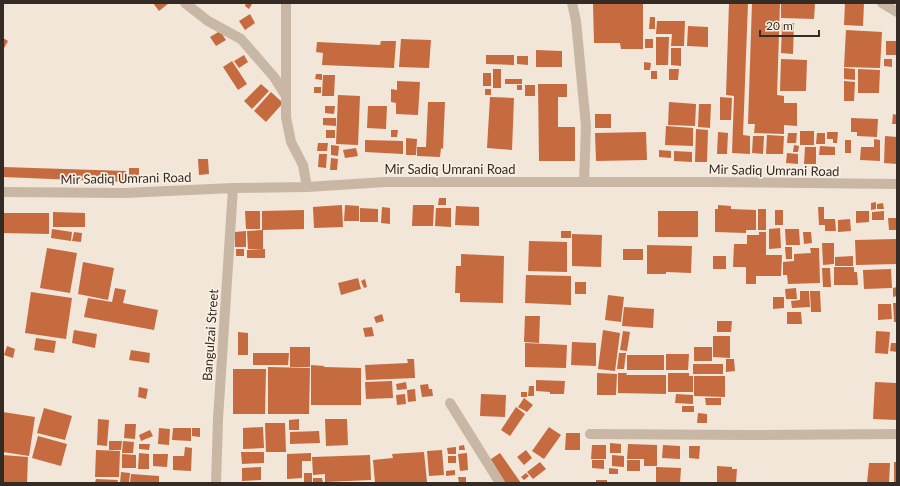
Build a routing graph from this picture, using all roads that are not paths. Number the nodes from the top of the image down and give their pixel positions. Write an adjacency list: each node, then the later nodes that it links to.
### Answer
1 (185, 3): 6 (street)
2 (286, 3): 6 (street)
3 (572, 3): 7 (street)
4 (882, 3): 5 (street)
5 (897, 12)
6 (287, 97): 9 (street)
7 (584, 182): 8 (street, Mir Sadiq Umrani Road); 9 (street, Mir Sadiq Umrani Road)
8 (897, 184)
9 (307, 187): 10 (street, Mir Sadiq Umrani Road)
10 (232, 188): 11 (street, Mir Sadiq Umrani Road); 15 (street, Bangulzai Street)
11 (3, 192)
12 (450, 403): 16 (street)
13 (590, 434): 14 (street)
14 (897, 434)
15 (216, 483)
16 (500, 483)

